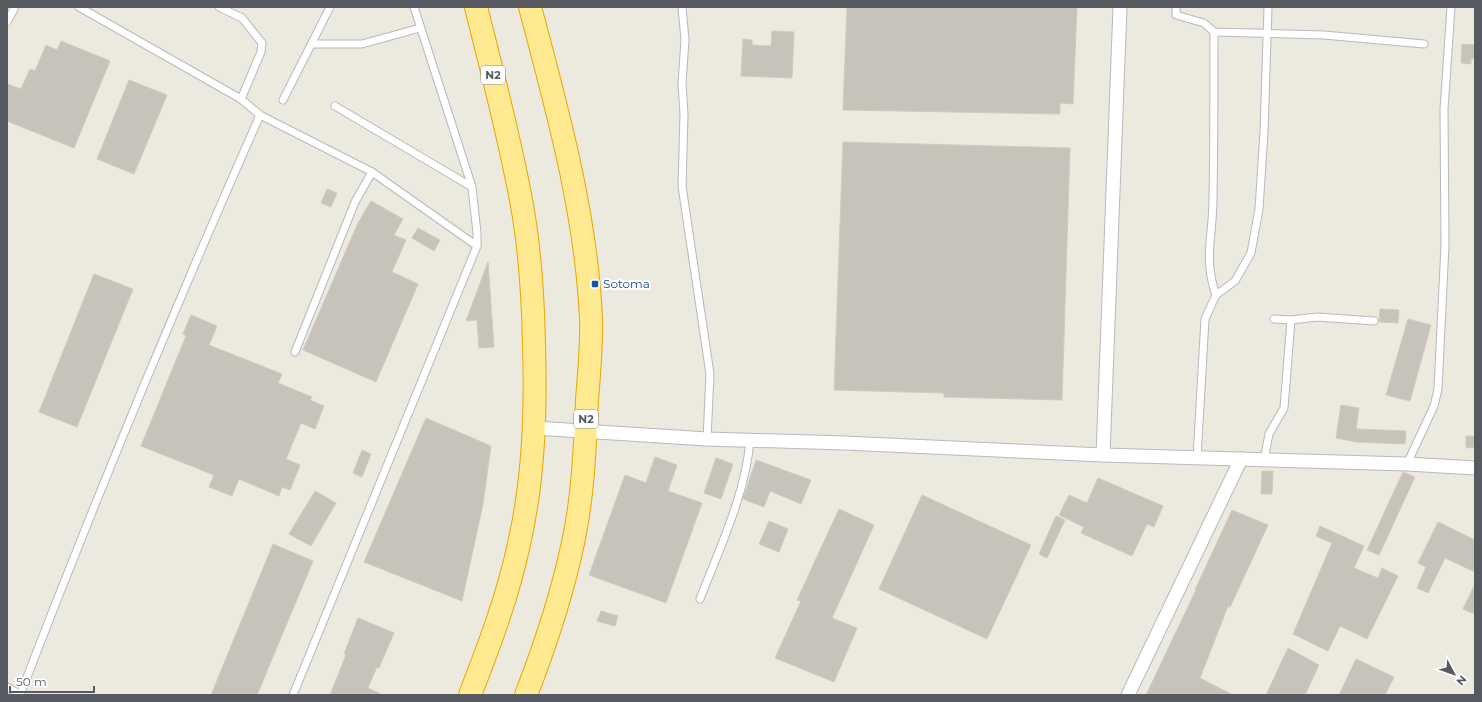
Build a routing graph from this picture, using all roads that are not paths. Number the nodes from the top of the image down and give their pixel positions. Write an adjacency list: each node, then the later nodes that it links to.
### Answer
1 (15, 7): 13 (lane)
2 (79, 7): 19 (lane)
3 (219, 7): 19 (lane)
4 (330, 7): 17 (lane)
5 (414, 7): 14 (lane)
6 (476, 7): 31 (highway, N2)
7 (530, 7): 32 (highway, N2)
8 (682, 7): 33 (lane)
9 (1120, 7): 35 (street)
10 (1176, 7): 15 (lane)
11 (1268, 7): 16 (lane)
12 (1451, 7): 39 (lane)
13 (7, 22)
14 (420, 28): 17 (lane); 24 (lane)
15 (1214, 32): 16 (lane); 26 (lane)
16 (1266, 32): 18 (lane); 26 (lane)
17 (313, 44): 20 (lane)
18 (1424, 44)
19 (241, 99): 22 (lane)
20 (283, 100)
21 (335, 106): 24 (lane)
22 (260, 115): 23 (lane); 43 (lane)
23 (372, 172): 25 (lane); 30 (lane)
24 (472, 187): 25 (lane)
25 (477, 246): 44 (lane)
26 (1216, 295): 36 (lane)
27 (1274, 319): 28 (lane)
28 (1291, 320): 29 (lane); 38 (lane)
29 (1374, 321)
30 (295, 352)
31 (535, 428): 32 (street); 45 (highway, N2)
32 (586, 430): 33 (street); 46 (highway, N2)
33 (707, 439): 34 (street)
34 (750, 440): 35 (street); 41 (lane)
35 (1103, 455): 36 (street)
36 (1197, 458): 37 (street)
37 (1242, 459): 38 (street); 47 (street)
38 (1264, 460): 39 (street)
39 (1407, 464): 40 (street)
40 (1475, 468)
41 (700, 599)
42 (7, 688): 43 (lane)
43 (20, 695)
44 (293, 695)
45 (470, 695)
46 (526, 695)
47 (1128, 695)

